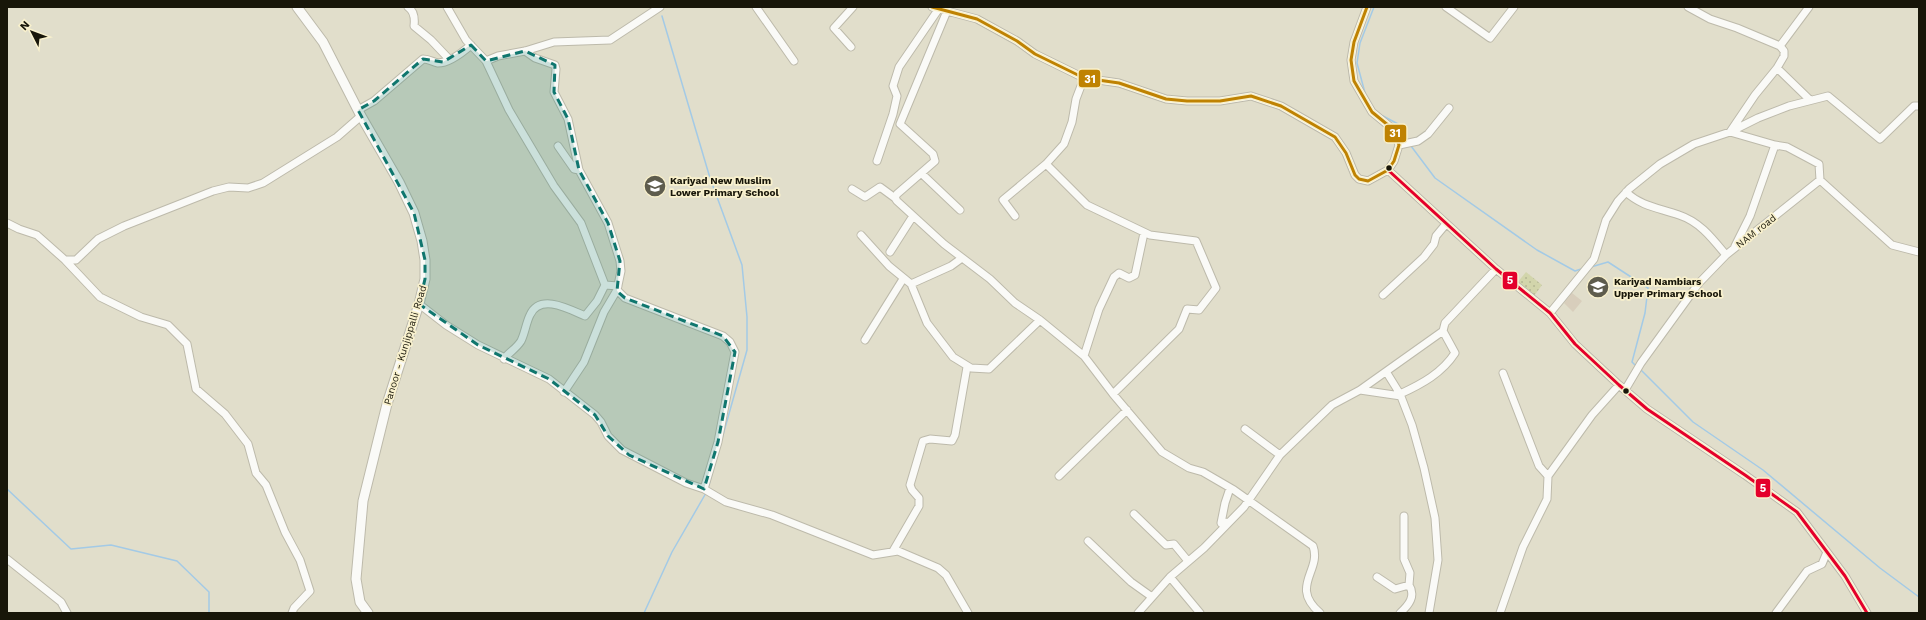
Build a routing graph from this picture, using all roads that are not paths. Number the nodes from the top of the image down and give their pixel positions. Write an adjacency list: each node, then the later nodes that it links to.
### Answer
1 (297, 7): 26 (main road, Panoor - Kunjippalli Road)
2 (408, 7): 18 (street)
3 (447, 7): 14 (street)
4 (660, 7): 17 (street)
5 (756, 7): 20 (street)
6 (853, 7): 16 (street)
7 (932, 7): 13 (street)
8 (1367, 7): 28 (street)
9 (1446, 7): 10 (street)
10 (1514, 7)
11 (1688, 7): 15 (street)
12 (1809, 7): 15 (street)
13 (942, 9): 22 (street); 31 (street); 35 (street)
14 (471, 45): 18 (street); 19 (street)
15 (1780, 46): 21 (street)
16 (850, 47)
17 (525, 51): 19 (street); 33 (street)
18 (449, 59): 26 (street)
19 (486, 60): 56 (street)
20 (794, 61)
21 (1777, 68): 23 (street); 27 (street)
22 (1084, 78): 32 (street); 34 (street)
23 (1810, 100): 24 (street); 27 (street)
24 (1919, 106)
25 (1449, 108): 28 (street)
26 (360, 113): 52 (street); 59 (main road, Panoor - Kunjippalli Road)
27 (1730, 132): 29 (street); 38 (street)
28 (1400, 145): 34 (street)
29 (1774, 145): 36 (street); 47 (street)
30 (558, 146): 33 (street)
31 (877, 161)
32 (1046, 164): 42 (street); 45 (street)
33 (579, 170): 57 (street)
34 (1388, 170): 44 (street)
35 (921, 173): 39 (street); 40 (street)
36 (1820, 180): 47 (street, NAM road); 49 (street)
37 (852, 189): 39 (street)
38 (1626, 192): 50 (street); 60 (street)
39 (895, 198): 41 (street)
40 (960, 210)
41 (913, 216): 48 (street); 51 (street)
42 (1015, 216)
43 (7, 224): 52 (street)
44 (1446, 224): 53 (street); 58 (street)
45 (1144, 233): 64 (street); 72 (street)
46 (861, 235): 54 (street)
47 (1734, 247): 50 (street, NAM road)
48 (890, 252)
49 (1919, 252)
50 (1726, 255): 69 (street, NAM road)
51 (962, 258): 55 (street); 61 (street)
52 (65, 260): 95 (street)
53 (1496, 269): 60 (street); 62 (street)
54 (903, 279): 55 (street); 63 (street)
55 (911, 284): 66 (street)
56 (605, 285): 57 (street); 65 (street)
57 (617, 288): 71 (street); 80 (street)
58 (1383, 295)
59 (418, 304): 65 (street); 96 (main road, Panoor - Kunjippalli Road)
60 (1550, 313): 69 (street)
61 (1040, 320): 64 (street); 66 (street)
62 (1443, 331): 67 (street); 73 (street)
63 (865, 340)
64 (1084, 356): 72 (street)
65 (504, 359): 71 (street)
66 (967, 367): 86 (street)
67 (1387, 373): 70 (street); 73 (street)
68 (1503, 373): 78 (street)
69 (1622, 388): 78 (street, NAM road); 87 (street)
70 (1360, 390): 73 (street); 76 (street)
71 (564, 392): 80 (street)
72 (1113, 394): 74 (street)
73 (1401, 395): 102 (street)
74 (1126, 410): 77 (street); 79 (street)
75 (1246, 429): 76 (street)
76 (1280, 455): 81 (street)
77 (1059, 476)
78 (1548, 476): 103 (street)
79 (1230, 488): 81 (street); 84 (street)
80 (706, 491): 86 (street)
81 (1250, 500): 84 (street); 100 (street)
82 (1134, 514): 88 (street)
83 (1404, 516): 92 (street)
84 (1229, 522): 88 (street)
85 (1088, 541): 93 (street)
86 (893, 551): 97 (street)
87 (1827, 552): 104 (street); 105 (street)
88 (1188, 562): 90 (street)
89 (9, 563): 94 (street)
90 (1170, 577): 93 (street); 99 (street)
91 (1377, 577): 92 (street)
92 (1409, 585): 101 (street)
93 (1152, 596): 98 (street)
94 (67, 613)
95 (292, 613)
96 (368, 613)
97 (968, 613)
98 (1138, 613)
99 (1200, 613)
100 (1320, 613)
101 (1400, 613)
102 (1429, 613)
103 (1500, 613)
104 (1776, 613)
105 (1867, 613)

